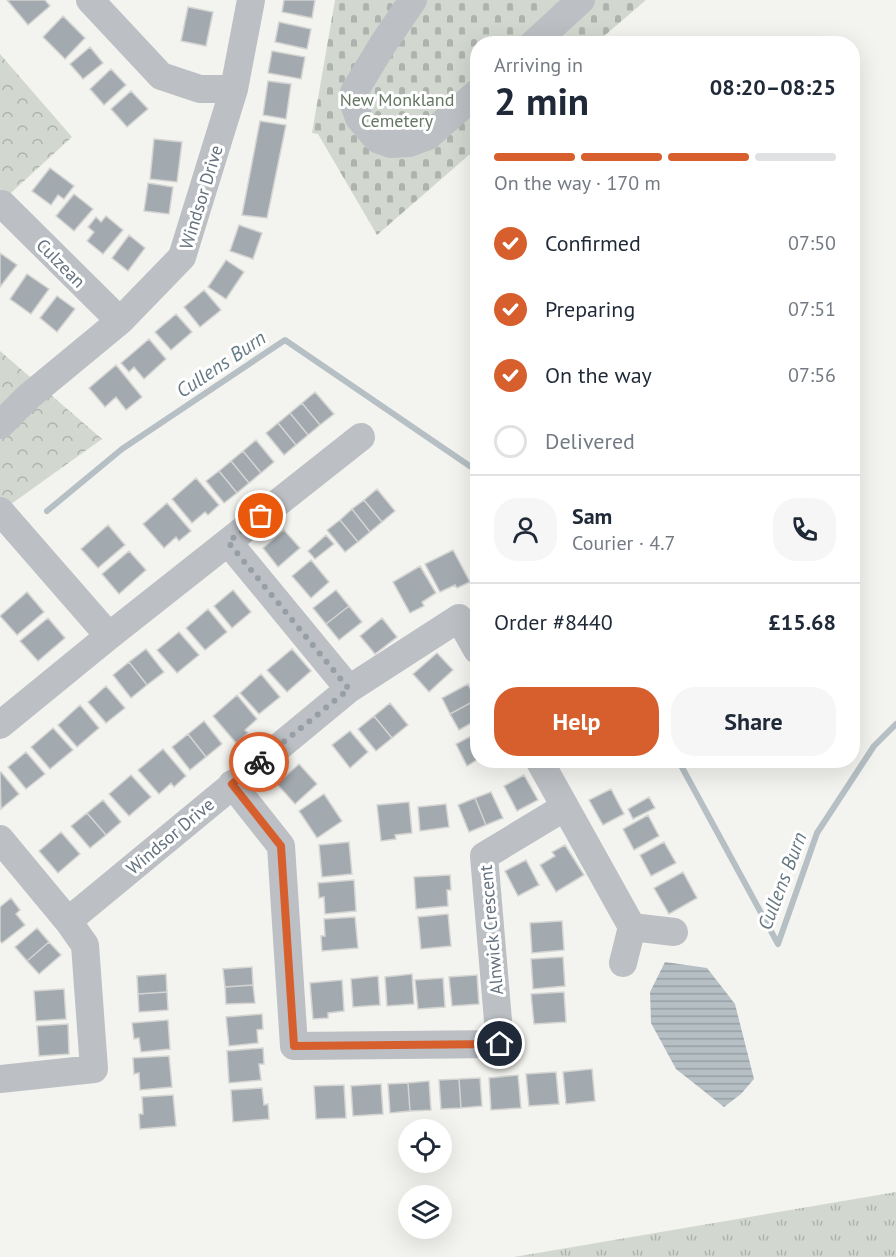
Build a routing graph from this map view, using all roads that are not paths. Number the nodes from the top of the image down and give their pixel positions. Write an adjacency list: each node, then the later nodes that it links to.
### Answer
1 (90, 0): 6 (street)
2 (251, 0): 6 (street, Windsor Drive)
3 (413, 0): 7 (street)
4 (581, 0): 5 (street)
5 (542, 36)
6 (234, 89): 9 (street, Windsor Drive)
7 (470, 99)
8 (2, 204): 9 (street, Culzean)
9 (120, 321): 10 (street, Windsor Drive)
10 (0, 425)
11 (361, 437): 13 (street)
12 (0, 511): 14 (street)
13 (228, 542): 14 (street); 16 (street)
14 (108, 636): 17 (street)
15 (470, 638): 16 (street)
16 (349, 689): 19 (street, Windsor Drive)
17 (0, 725)
18 (542, 768): 20 (street)
19 (232, 784): 20 (street, Alnwick Crescent); 22 (street, Windsor Drive)
20 (564, 807): 23 (street)
21 (0, 839): 22 (street)
22 (68, 921): 26 (street)
23 (632, 927): 24 (street); 25 (street)
24 (674, 932)
25 (623, 963)
26 (0, 1079)

